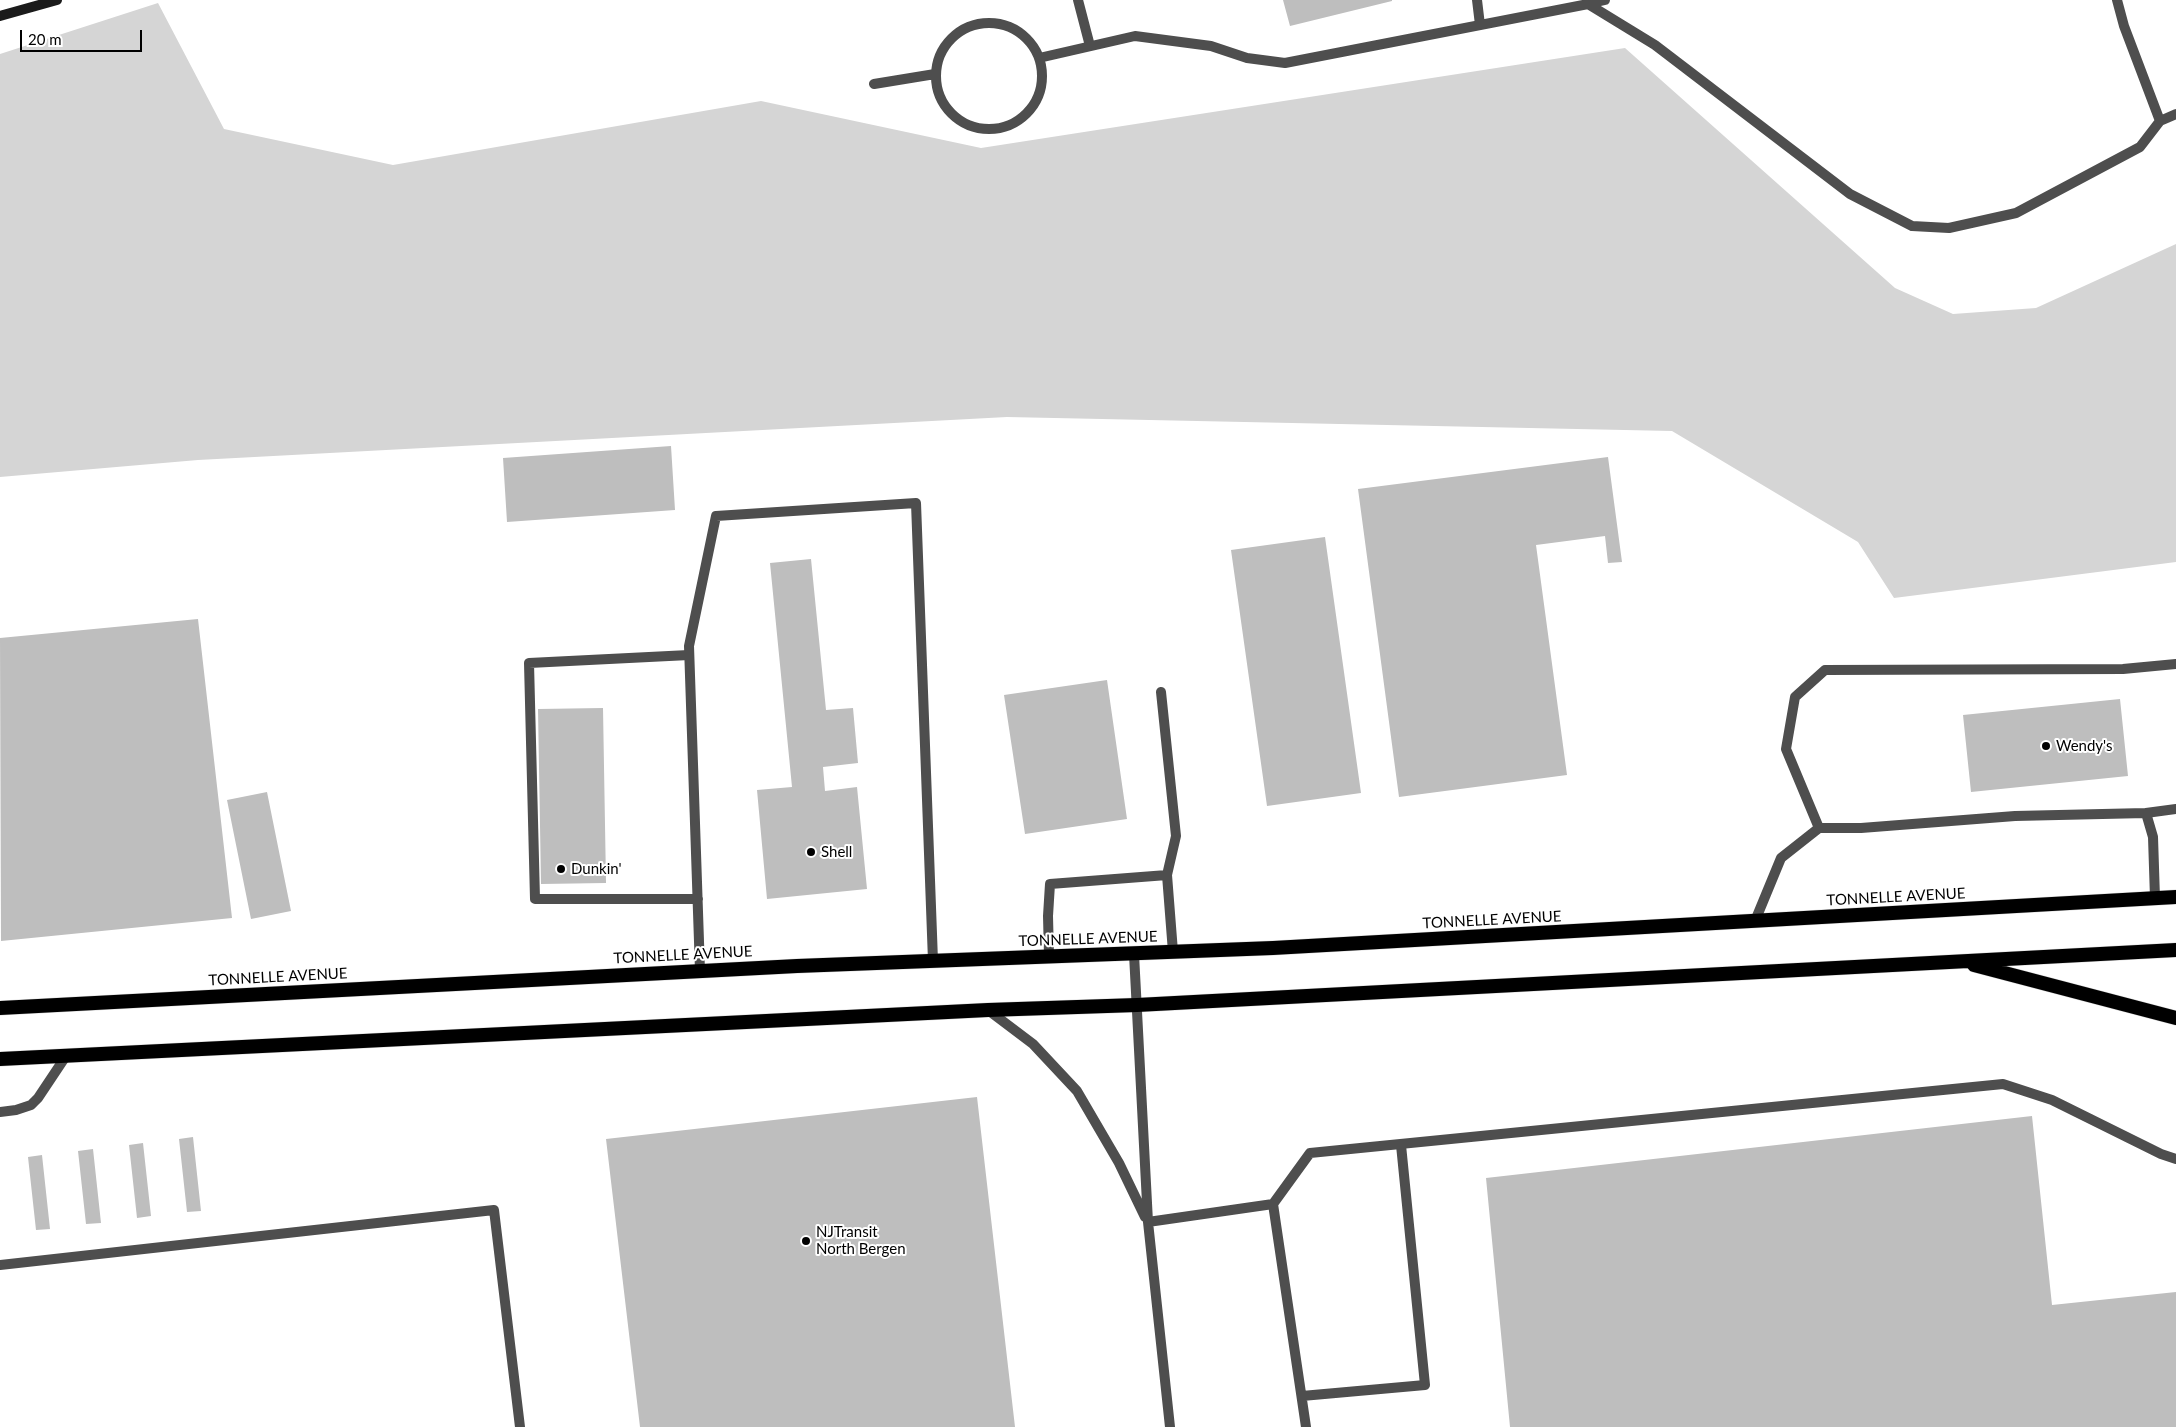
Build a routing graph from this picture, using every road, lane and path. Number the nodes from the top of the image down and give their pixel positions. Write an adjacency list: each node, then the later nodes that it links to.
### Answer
1 (57, 0): 7 (main road)
2 (1078, 0): 9 (lane)
3 (1477, 0): 8 (lane)
4 (1604, 0): 6 (lane)
5 (2117, 0): 14 (lane)
6 (1588, 4): 8 (lane); 14 (lane)
7 (0, 16)
8 (1480, 24): 9 (lane)
9 (1090, 46): 10 (lane)
10 (1039, 58): 11 (lane); 11 (lane)
11 (935, 74): 12 (lane)
12 (874, 84)
13 (2176, 114): 14 (lane)
14 (2160, 122)
15 (689, 655): 24 (lane); 24 (lane); 30 (lane)
16 (2176, 664): 20 (lane)
17 (1161, 692): 21 (lane)
18 (2176, 809): 19 (lane)
19 (2146, 813): 20 (lane); 23 (lane)
20 (1819, 828): 25 (lane)
21 (1167, 875): 27 (lane); 29 (lane)
22 (2176, 897): 23 (highway, TONNELLE AVENUE)
23 (2155, 898): 25 (highway, TONNELLE AVENUE)
24 (698, 899): 32 (lane)
25 (1755, 921): 27 (highway, TONNELLE AVENUE)
26 (2176, 950): 31 (highway)
27 (1172, 952): 28 (highway, TONNELLE AVENUE)
28 (1134, 954): 29 (highway, TONNELLE AVENUE); 33 (lane)
29 (1050, 956): 30 (highway, TONNELLE AVENUE)
30 (933, 960): 32 (highway, TONNELLE AVENUE)
31 (1961, 962): 33 (highway); 36 (highway)
32 (700, 971): 34 (highway, TONNELLE AVENUE)
33 (1137, 1005): 35 (highway); 43 (lane)
34 (0, 1008)
35 (988, 1010): 37 (highway); 43 (lane)
36 (2176, 1018)
37 (66, 1056): 38 (highway); 39 (lane)
38 (0, 1059)
39 (0, 1112)
40 (1401, 1145): 41 (lane); 42 (lane); 45 (lane)
41 (2176, 1159)
42 (1273, 1204): 43 (lane); 45 (lane)
43 (1148, 1222): 47 (lane)
44 (0, 1265): 46 (lane)
45 (1302, 1396): 48 (lane)
46 (520, 1427)
47 (1170, 1427)
48 (1306, 1427)

